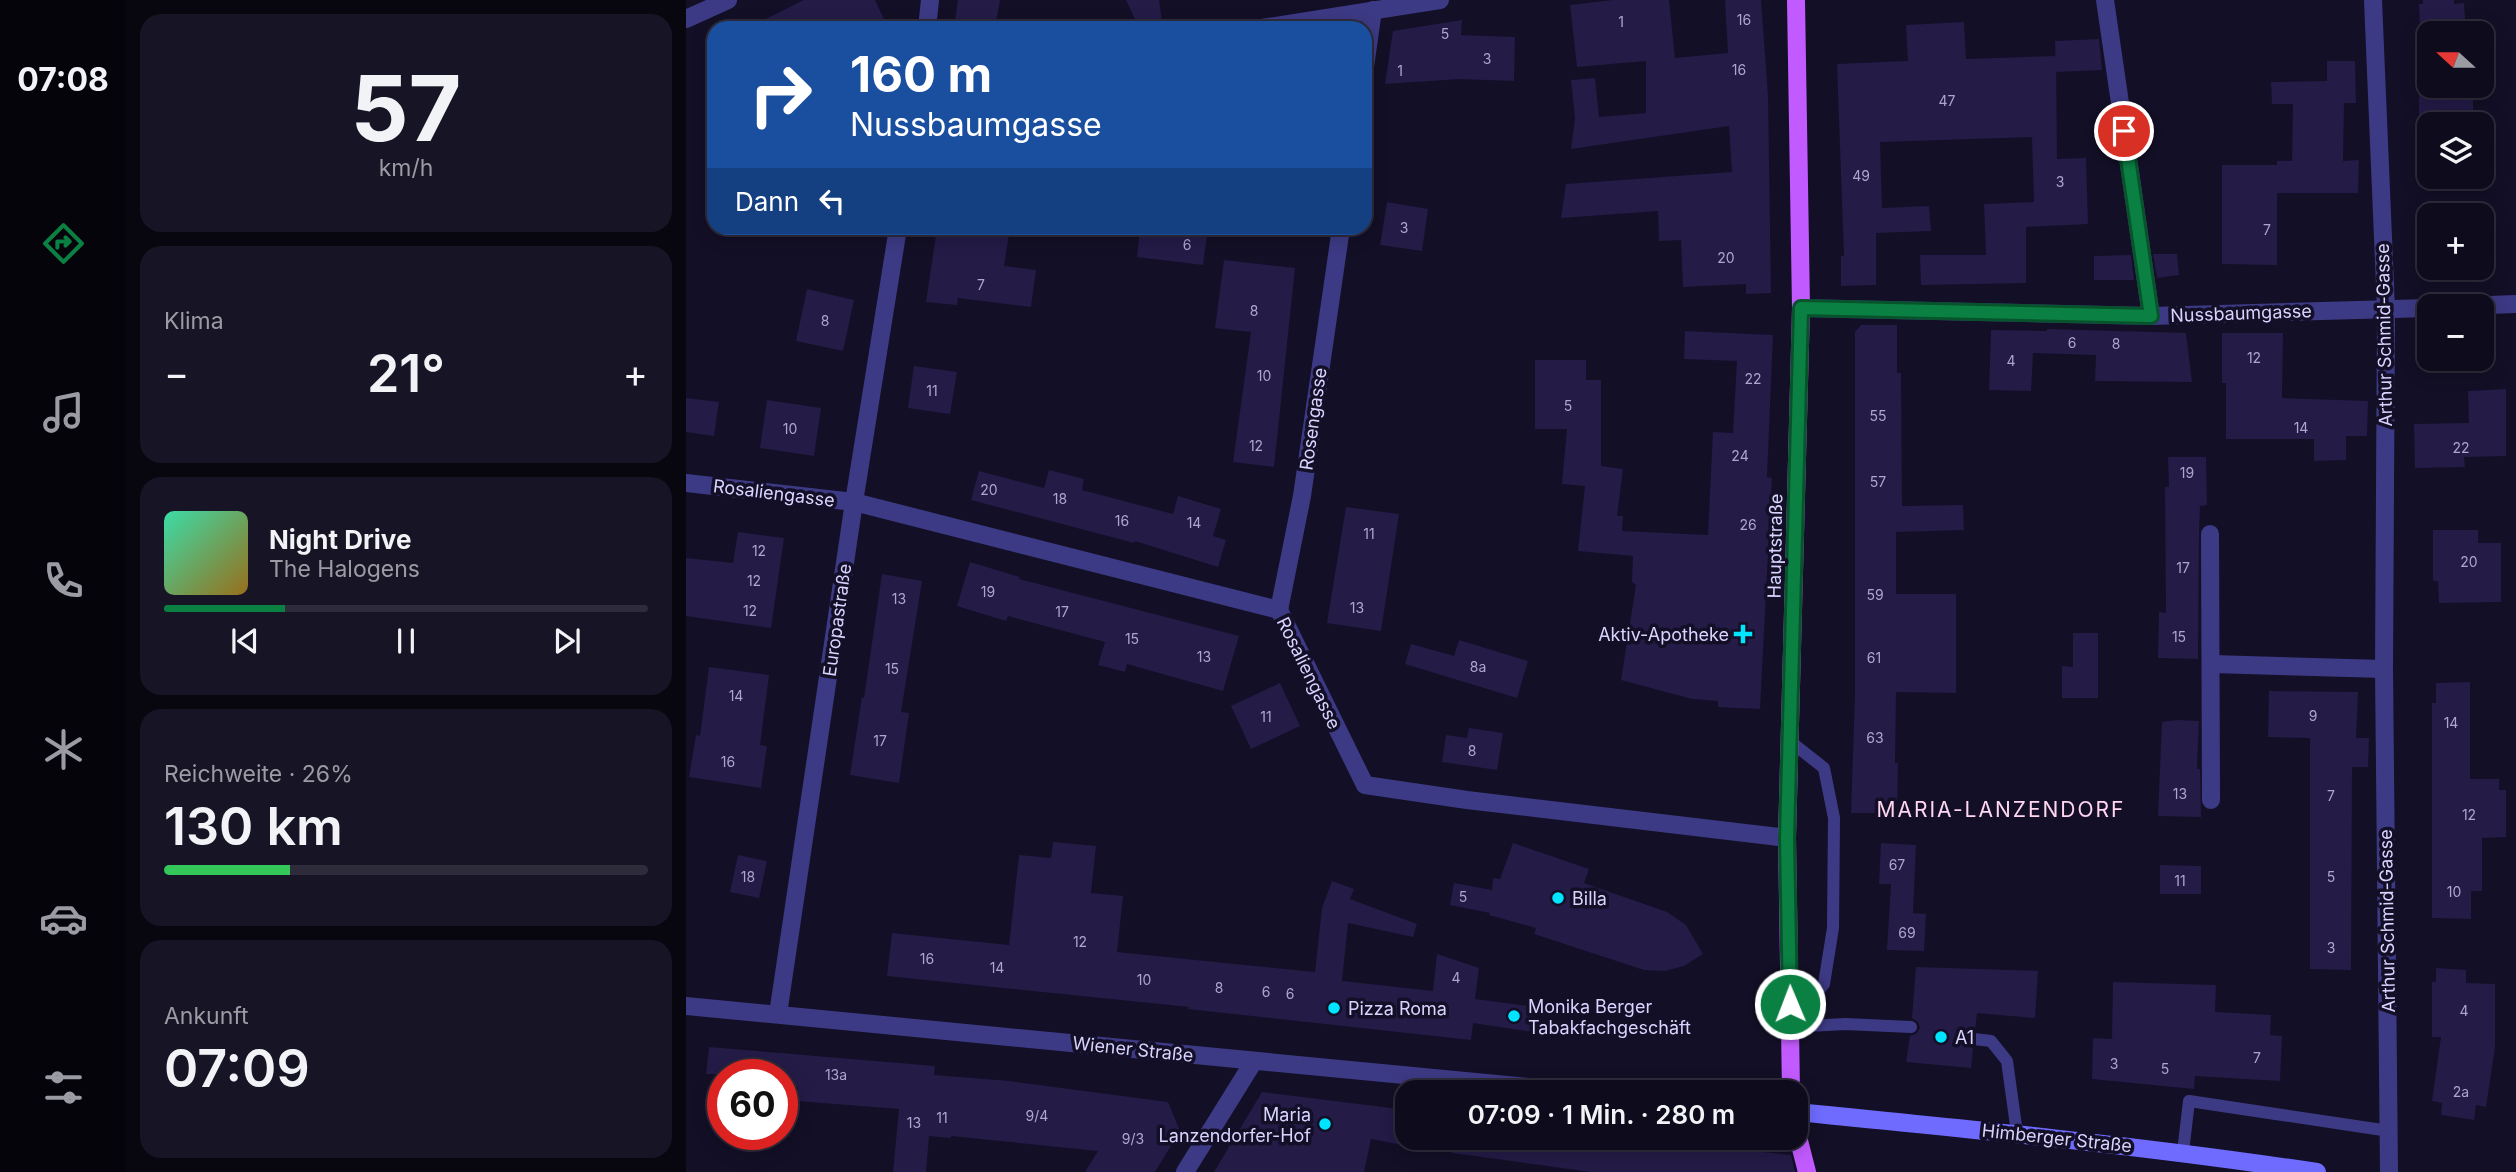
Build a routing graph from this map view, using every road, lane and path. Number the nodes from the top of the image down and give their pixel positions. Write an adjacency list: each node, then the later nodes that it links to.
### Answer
1 (728, 0): 8 (street)
2 (930, 0): 9 (street)
3 (1440, 0): 7 (street)
4 (1796, 0): 16 (main road, Hauptstraße)
5 (2105, 0): 19 (street)
6 (2373, 0): 18 (street, Arthur Schmid-Gasse)
7 (1373, 10): 10 (street); 11 (street)
8 (686, 19)
9 (928, 21)
10 (1305, 21)
11 (1371, 21)
12 (897, 235): 21 (street, Europastraße)
13 (1340, 235): 23 (street, Rosengasse)
14 (2516, 304): 15 (street)
15 (2494, 305)
16 (1801, 308): 19 (street, Nussbaumgasse); 26 (main road, Hauptstraße)
17 (2417, 308): 18 (street, Nussbaumgasse)
18 (2386, 309): 19 (street, Nussbaumgasse); 25 (street, Arthur Schmid-Gasse)
19 (2151, 316)
20 (686, 483): 21 (street, Rosaliengasse)
21 (854, 502): 23 (street, Rosaliengasse); 30 (street, Europastraße)
22 (2210, 534): 24 (street)
23 (1279, 610): 28 (street, Rosaliengasse)
24 (2212, 664): 25 (street); 27 (street)
25 (2384, 669): 38 (street, Arthur Schmid-Gasse)
26 (1791, 742): 28 (main road, Hauptstraße); 31 (lane)
27 (2211, 800)
28 (1787, 838): 31 (main road, Hauptstraße)
29 (686, 1006): 30 (street, Wiener Straße)
30 (779, 1014): 34 (street, Wiener Straße)
31 (1790, 1027): 32 (lane); 36 (main road, Hauptstraße)
32 (1911, 1027)
33 (1974, 1038): 39 (lane)
34 (1254, 1061): 35 (street, Wiener Straße); 42 (street)
35 (1454, 1080)
36 (1791, 1080)
37 (1808, 1113): 39 (street, Himberger Straße)
38 (2389, 1131): 41 (lane); 45 (street, Arthur Schmid-Gasse)
39 (2017, 1133): 41 (street, Himberger Straße)
40 (1801, 1150): 43 (main road)
41 (2183, 1152): 44 (street, Himberger Straße)
42 (1185, 1172)
43 (1807, 1172)
44 (2317, 1172)
45 (2389, 1172)

